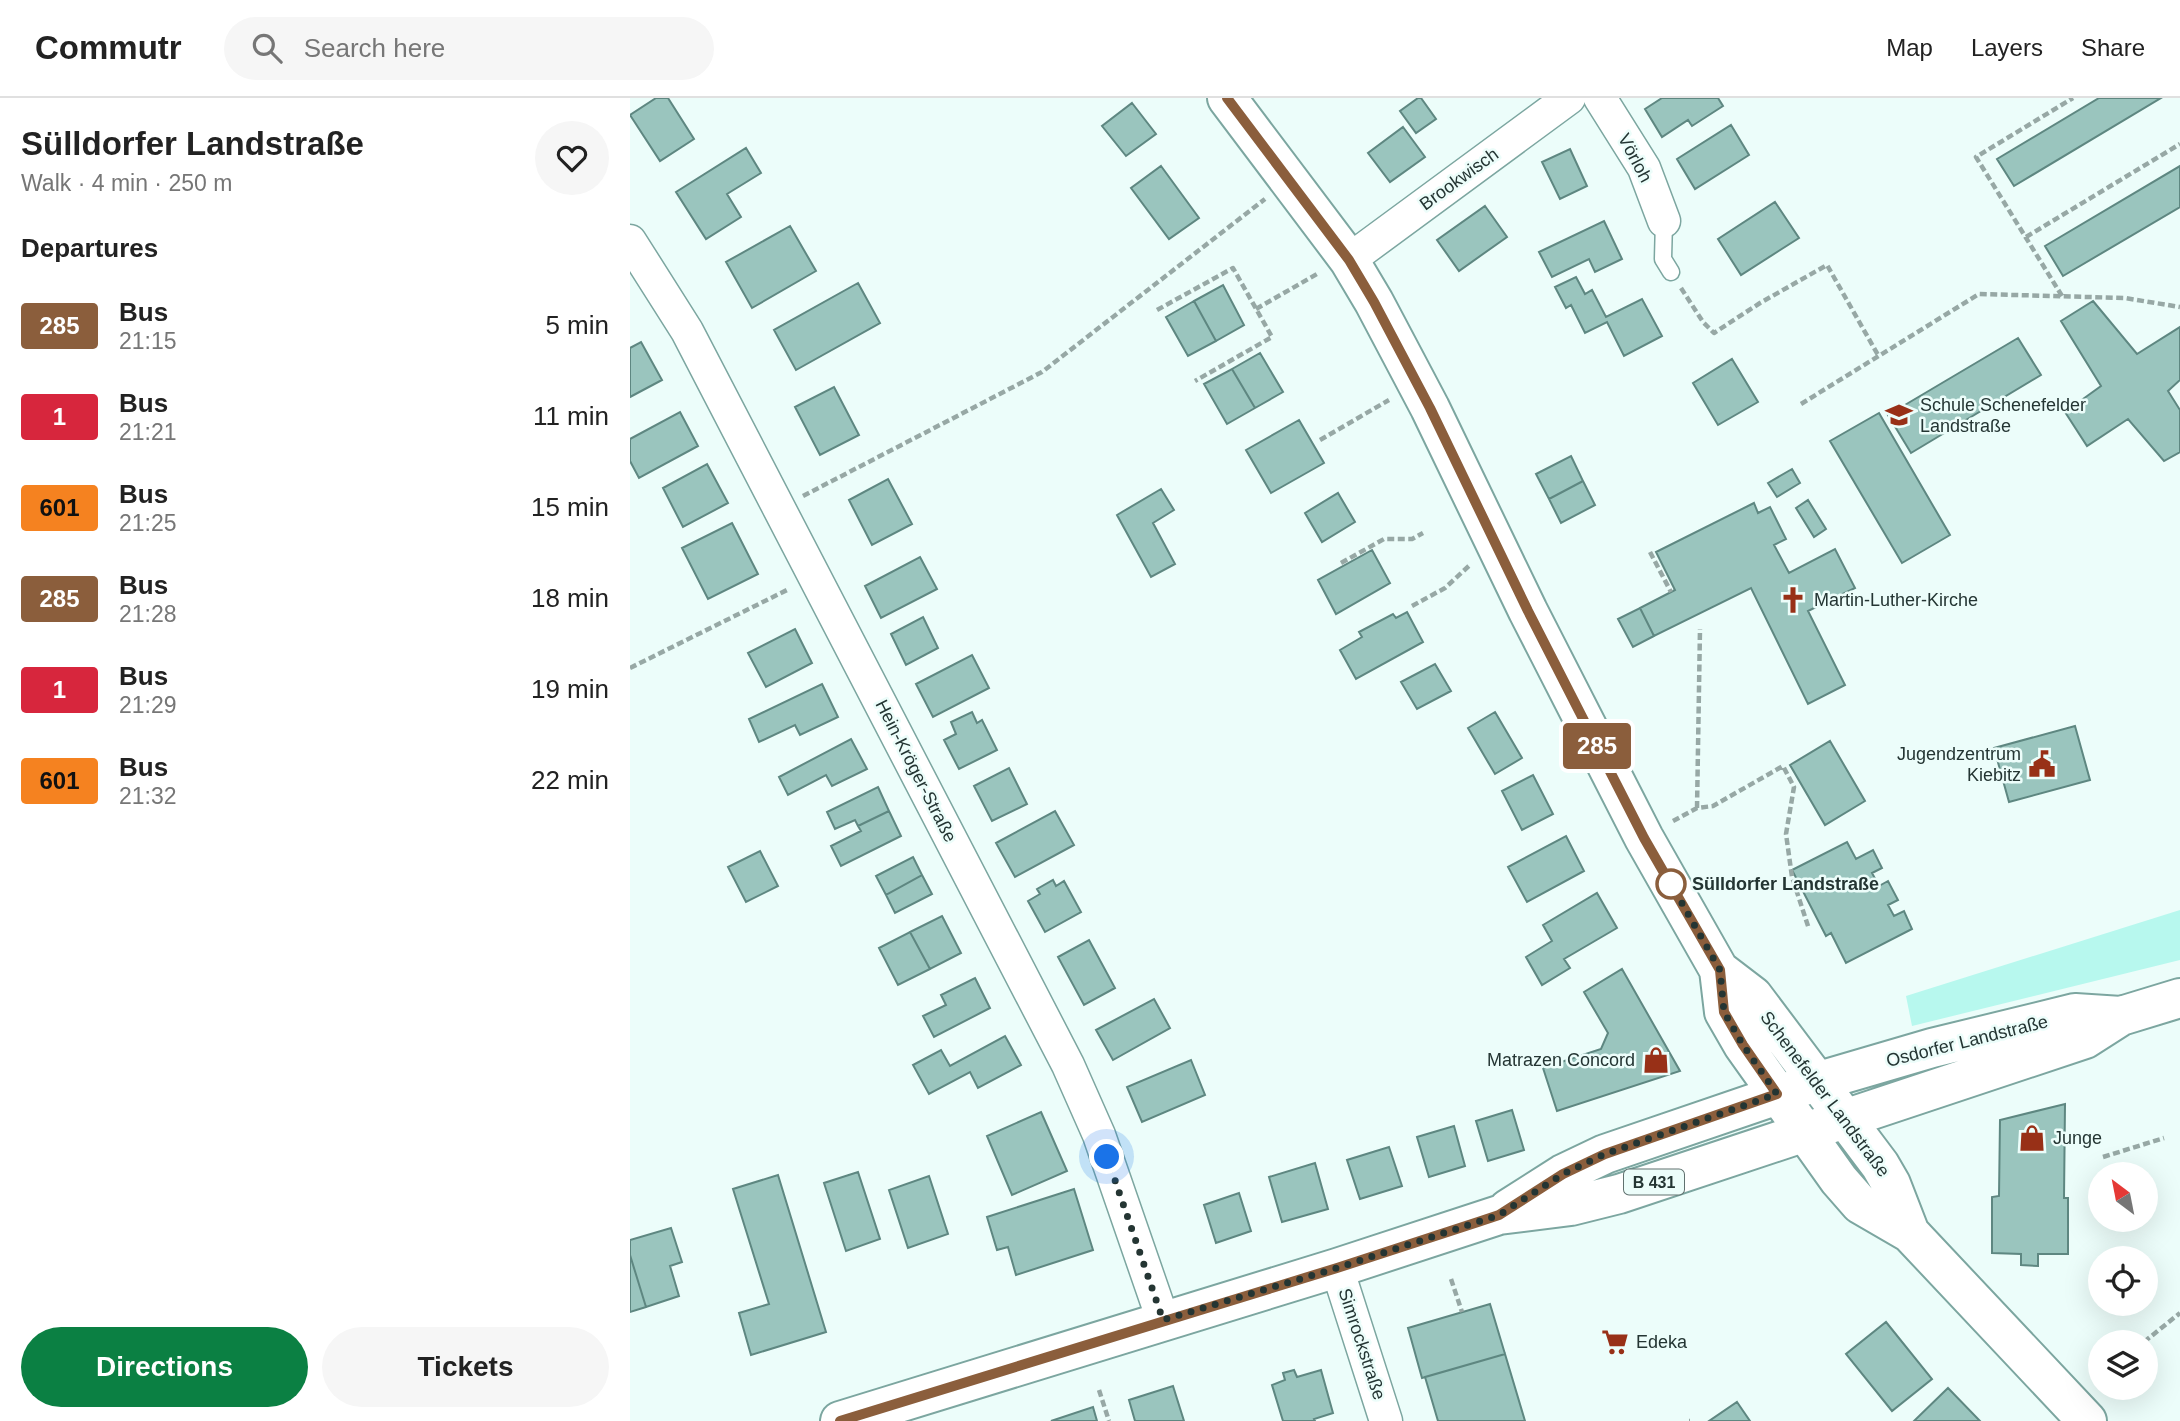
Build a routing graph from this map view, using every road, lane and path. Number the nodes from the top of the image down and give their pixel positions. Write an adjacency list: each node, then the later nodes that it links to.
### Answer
1 (1227, 98): 10 (main road, Schenefelder Landstraße)
2 (1569, 98): 10 (street, Brookwisch)
3 (1600, 98): 7 (street, Vörloh)
4 (2073, 98): 8 (path)
5 (2180, 144): 8 (path)
6 (1265, 198): 21 (path)
7 (1664, 221): 11 (lane)
8 (2026, 237): 12 (path)
9 (630, 241): 21 (street, Hein-Kröger-Straße)
10 (1333, 267): 14 (path); 34 (main road, Schenefelder Landstraße)
11 (1671, 272): 16 (path)
12 (2062, 296): 13 (path); 16 (path)
13 (2180, 307)
14 (1256, 309): 15 (path); 17 (path)
15 (1157, 310)
16 (1878, 355): 19 (path)
17 (1195, 381)
18 (1392, 398): 20 (path)
19 (1801, 404)
20 (1320, 440)
21 (780, 508): 26 (street, Hein-Kröger-Straße)
22 (1423, 533): 24 (path)
23 (1650, 552): 27 (path)
24 (1341, 563)
25 (1472, 563): 28 (path)
26 (816, 576): 30 (path); 49 (street, Hein-Kröger-Straße)
27 (1671, 592)
28 (1412, 606)
29 (1700, 629): 31 (path)
30 (630, 668)
31 (1698, 808): 32 (path); 33 (path)
32 (1673, 821)
33 (1809, 929)
34 (1720, 970): 37 (main road, Schenefelder Landstraße); 38 (main road, Schenefelder Landstraße)
35 (2180, 998): 36 (main road, Osdorfer Landstraße / B 431)
36 (2121, 1016): 37 (main road, Osdorfer Landstraße / B 431); 39 (main road, Osdorfer Landstraße / B 431)
37 (1816, 1082): 38 (main road, B 431); 39 (main road, Schenefelder Landstraße)
38 (1777, 1094): 40 (main road, Schenefelder Landstraße); 43 (main road, B 431)
39 (1844, 1118): 40 (main road, B 431); 44 (main road, Schenefelder Landstraße)
40 (1804, 1132): 43 (main road, B 431); 44 (main road, Schenefelder Landstraße)
41 (2164, 1138): 42 (path)
42 (2103, 1157)
43 (1499, 1215): 45 (main road, B 431)
44 (1910, 1233): 55 (main road, Schenefelder Landstraße)
45 (1337, 1268): 49 (main road, B 431); 54 (street, Simrockstraße)
46 (1451, 1279): 47 (path)
47 (1462, 1312)
48 (2180, 1312): 50 (path)
49 (1163, 1320): 52 (main road, B 431)
50 (2158, 1330)
51 (1099, 1390): 53 (path)
52 (840, 1421)
53 (1109, 1421)
54 (1386, 1421)
55 (2087, 1421)

